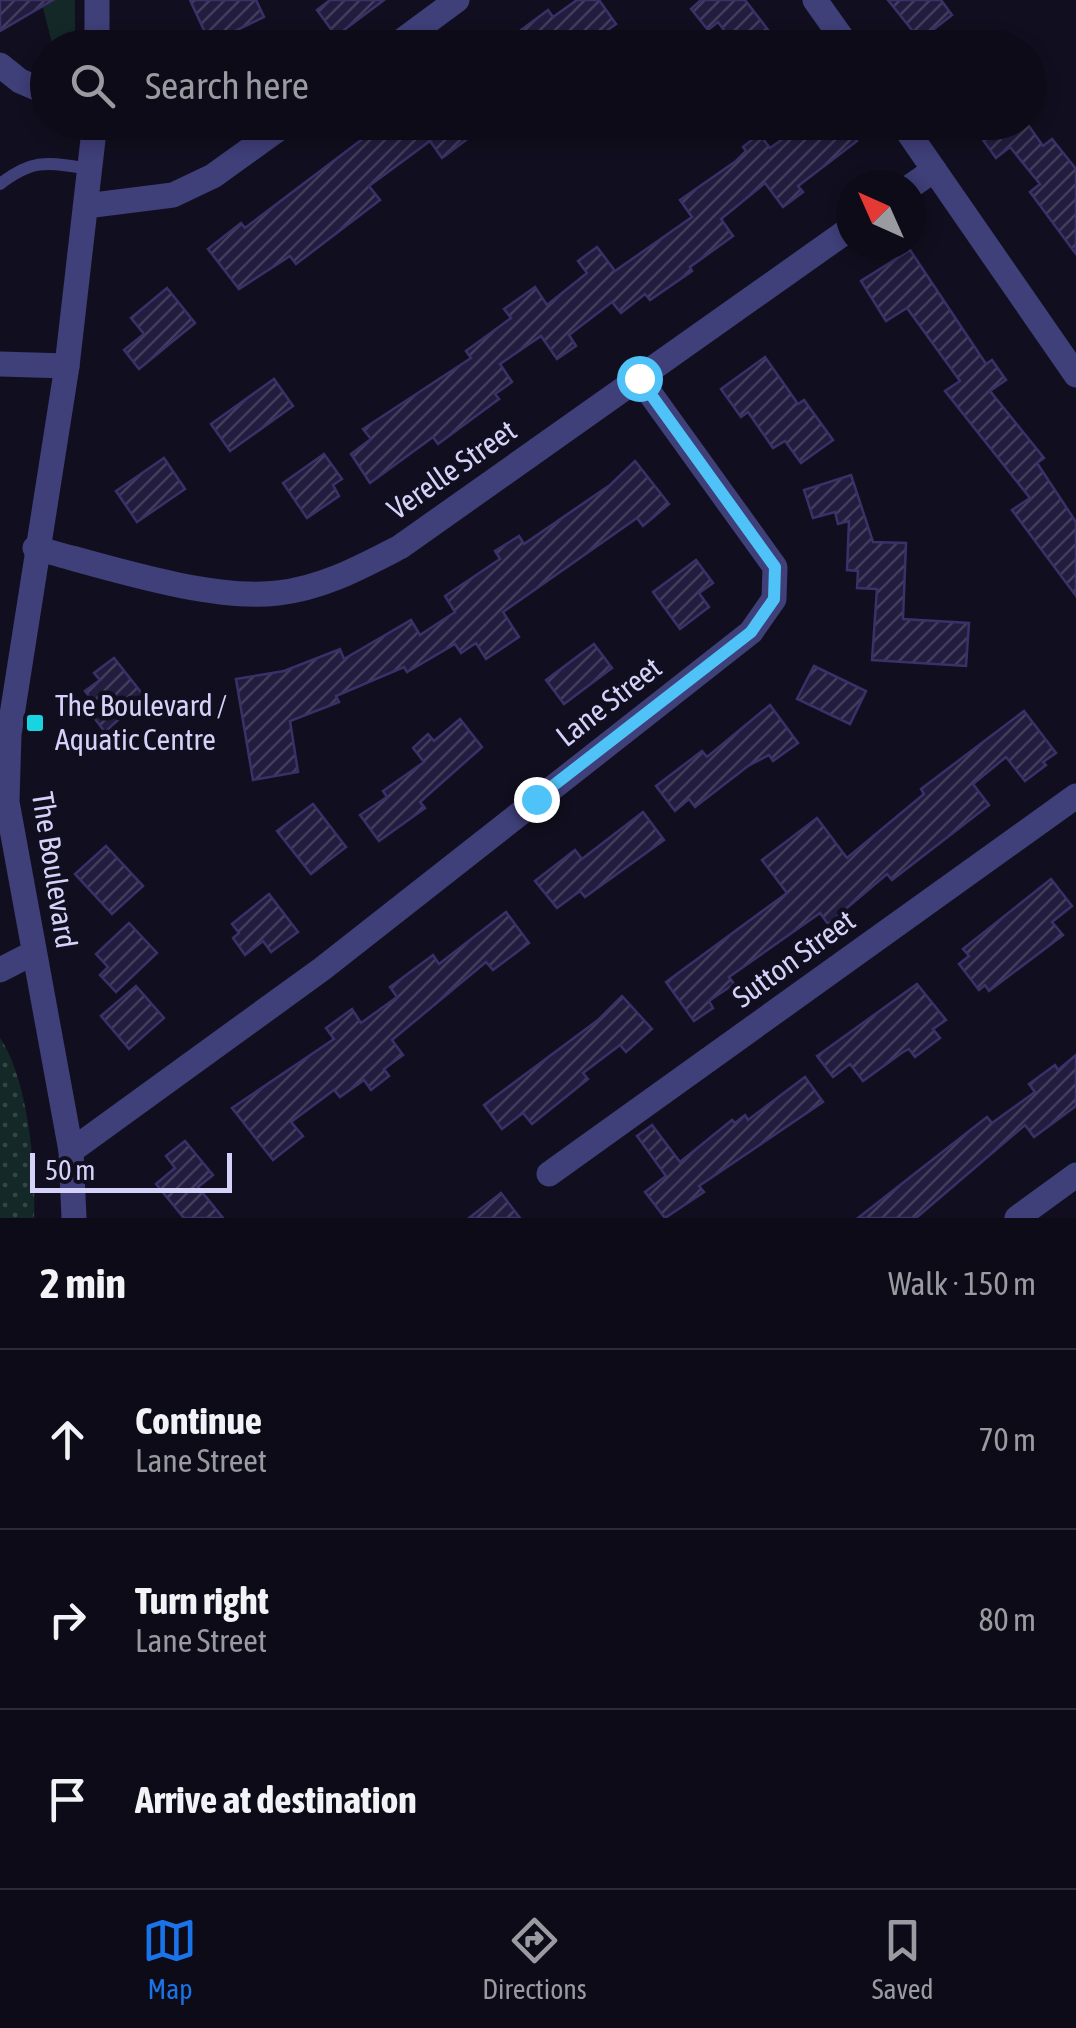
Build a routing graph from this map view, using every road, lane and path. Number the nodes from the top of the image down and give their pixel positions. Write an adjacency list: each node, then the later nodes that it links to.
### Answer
1 (98, 0): 4 (street)
2 (457, 0): 5 (street)
3 (815, 0): 6 (street)
4 (98, 30)
5 (416, 30)
6 (836, 30)
7 (0, 65): 8 (street)
8 (30, 85)
9 (93, 140): 12 (street, The Boulevard)
10 (263, 140): 16 (street)
11 (913, 140): 13 (street)
12 (90, 170): 15 (lane); 16 (street, The Boulevard)
13 (934, 170): 14 (street); 20 (street)
14 (926, 176)
15 (0, 184)
16 (86, 206): 19 (street, The Boulevard)
17 (836, 239): 21 (street, Verelle Street)
18 (0, 364): 19 (street)
19 (67, 366): 22 (street, The Boulevard)
20 (1076, 375)
21 (639, 378): 22 (street, Verelle Street); 27 (street, Lane Street)
22 (35, 548): 24 (street, The Boulevard)
23 (1076, 796): 28 (street, Sutton Street)
24 (3, 804): 25 (street, The Boulevard)
25 (33, 953): 26 (street); 27 (street, The Boulevard)
26 (0, 970)
27 (72, 1151): 30 (street, The Boulevard)
28 (549, 1174)
29 (1076, 1175): 31 (street)
30 (74, 1218)
31 (1017, 1218)

